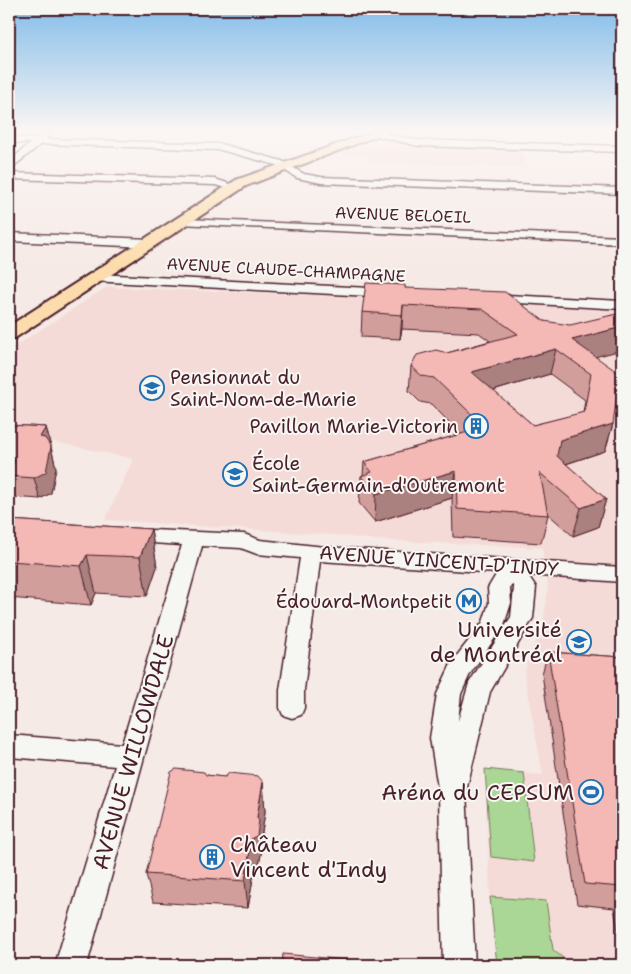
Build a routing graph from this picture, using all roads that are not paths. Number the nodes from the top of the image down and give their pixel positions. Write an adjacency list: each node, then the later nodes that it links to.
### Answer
1 (25, 176): 4 (street)
2 (260, 176): 4 (main road)
3 (304, 176): 5 (street)
4 (234, 188): 6 (main road)
5 (622, 191)
6 (183, 222): 8 (street, AVENUE BELOEIL); 9 (main road)
7 (9, 236): 9 (street)
8 (622, 241)
9 (150, 243): 10 (main road)
10 (97, 278): 11 (street, AVENUE CLAUDE-CHAMPAGNE); 14 (main road)
11 (401, 293)
12 (475, 297): 13 (street)
13 (622, 305)
14 (9, 334)
15 (114, 537): 16 (street, AVENUE VINCENT-D'INDY)
16 (192, 543): 17 (street, AVENUE VINCENT-D'INDY); 22 (street, AVENUE WILLOWDALE)
17 (311, 552): 18 (street, AVENUE VINCENT-D'INDY); 20 (street)
18 (511, 567): 19 (street, AVENUE VINCENT-D'INDY); 24 (street)
19 (622, 574)
20 (292, 708)
21 (9, 746): 22 (street)
22 (133, 756): 23 (street, AVENUE WILLOWDALE)
23 (71, 965)
24 (459, 965)

